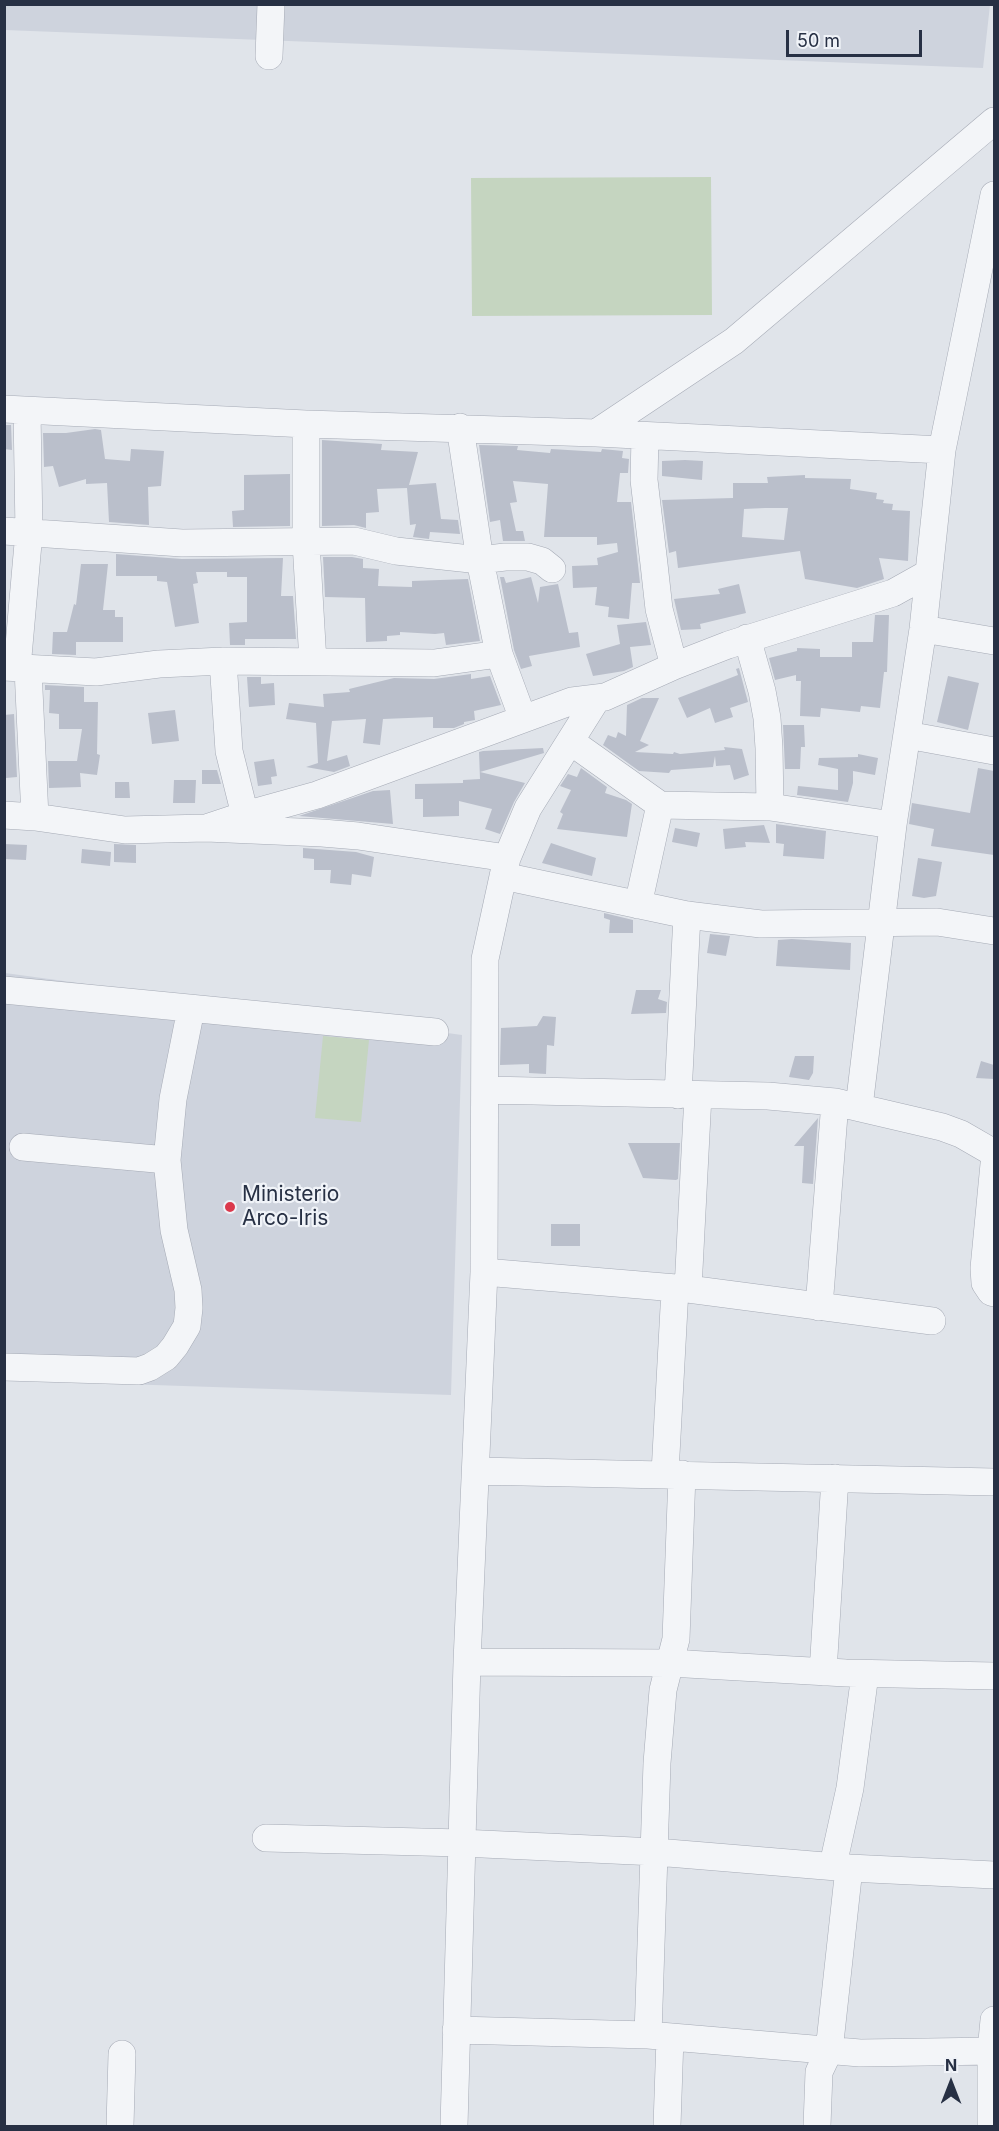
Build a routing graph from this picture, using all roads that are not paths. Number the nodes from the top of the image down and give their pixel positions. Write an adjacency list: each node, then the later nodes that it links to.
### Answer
1 (271, 4): 2 (street)
2 (269, 56)
3 (994, 121): 8 (street)
4 (994, 195): 10 (street)
5 (16, 410): 6 (street); 11 (street)
6 (306, 424): 7 (street); 12 (street)
7 (460, 427): 8 (street); 13 (street)
8 (596, 433): 9 (street)
9 (645, 436): 10 (street); 22 (street)
10 (942, 450): 15 (street)
11 (17, 532): 12 (street); 23 (street)
12 (306, 542): 13 (street); 21 (street)
13 (480, 560): 14 (street); 19 (street)
14 (552, 569)
15 (927, 574): 16 (street); 17 (street)
16 (923, 629): 18 (street); 26 (street)
17 (747, 638): 22 (street); 30 (street)
18 (994, 641)
19 (499, 654): 21 (street); 25 (street)
20 (223, 661): 21 (street); 23 (street); 32 (street)
21 (313, 662)
22 (674, 666): 24 (street)
23 (16, 668): 33 (street)
24 (596, 700): 25 (street); 27 (street)
25 (523, 719): 32 (street)
26 (907, 735): 28 (street); 34 (street)
27 (570, 741): 29 (street); 36 (street)
28 (994, 751)
29 (660, 805): 30 (street); 37 (street)
30 (770, 807): 34 (street)
31 (4, 815): 33 (street)
32 (245, 815): 35 (street)
33 (35, 817): 35 (street)
34 (893, 825): 39 (street)
35 (206, 828): 36 (street)
36 (505, 867): 37 (street); 44 (street)
37 (638, 905): 38 (street)
38 (687, 915): 39 (street); 45 (street)
39 (882, 924): 40 (street); 46 (street)
40 (994, 931)
41 (4, 990): 42 (street)
42 (191, 1010): 43 (street); 49 (street)
43 (435, 1032)
44 (486, 1090): 45 (street); 51 (street)
45 (688, 1095): 46 (street); 52 (street)
46 (847, 1104): 48 (street); 54 (street)
47 (23, 1147): 49 (street)
48 (994, 1154)
49 (167, 1160): 56 (street)
50 (994, 1164): 53 (street)
51 (484, 1272): 52 (street); 57 (street)
52 (682, 1289): 54 (street); 58 (street)
53 (994, 1293)
54 (819, 1307): 55 (street)
55 (932, 1321)
56 (4, 1366)
57 (476, 1471): 58 (street); 61 (street)
58 (674, 1474): 59 (street); 62 (street)
59 (835, 1478): 60 (street); 63 (street)
60 (994, 1482)
61 (467, 1662): 62 (street); 67 (street)
62 (669, 1663): 63 (street); 68 (street)
63 (823, 1672): 64 (street)
64 (865, 1674): 65 (street); 69 (street)
65 (994, 1676)
66 (266, 1838): 67 (street)
67 (461, 1843): 68 (street); 72 (street)
68 (656, 1852): 69 (street); 73 (street)
69 (841, 1866): 70 (street); 74 (street)
70 (994, 1875)
71 (994, 2020): 75 (street)
72 (456, 2030): 73 (street); 78 (street)
73 (659, 2036): 74 (street); 79 (street)
74 (829, 2050): 75 (street); 80 (street)
75 (993, 2051): 81 (street)
76 (122, 2054): 77 (street)
77 (120, 2127)
78 (454, 2127)
79 (667, 2127)
80 (817, 2127)
81 (991, 2127)

